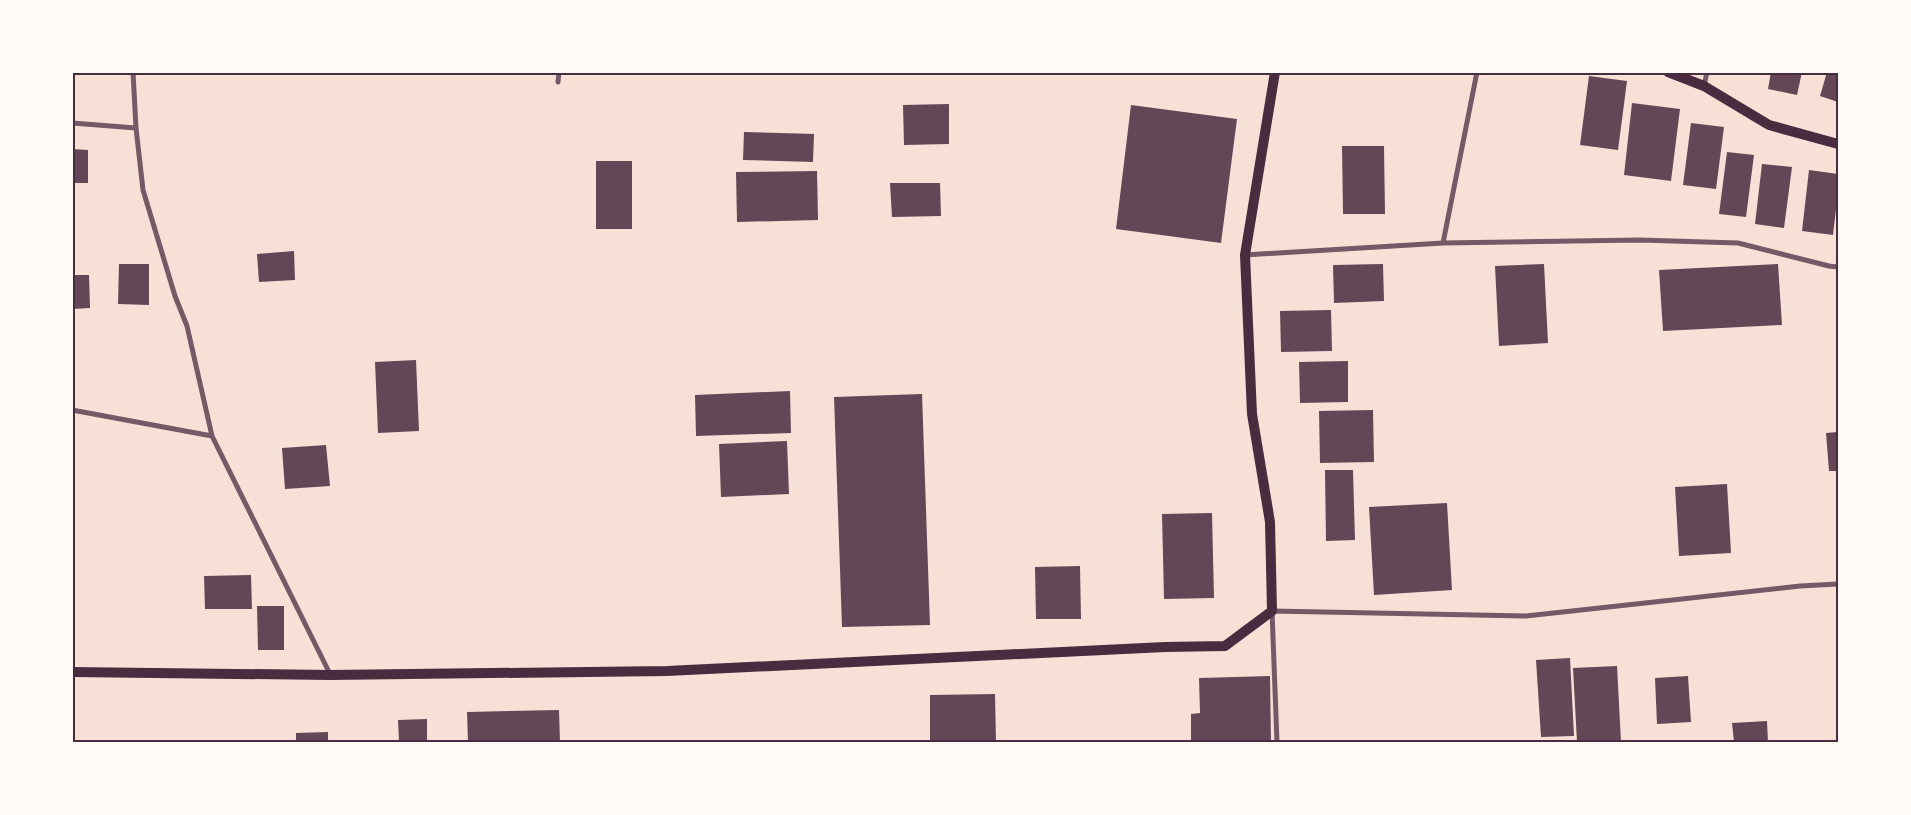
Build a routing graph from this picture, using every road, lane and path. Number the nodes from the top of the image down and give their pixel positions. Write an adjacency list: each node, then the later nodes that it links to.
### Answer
1 (133, 72): 10 (street)
2 (559, 72): 7 (street)
3 (1275, 72): 13 (main road)
4 (1477, 72): 12 (street)
5 (1668, 72): 8 (main road)
6 (1707, 72): 8 (street)
7 (558, 82)
8 (1704, 86): 11 (main road)
9 (72, 123): 10 (street)
10 (136, 128): 16 (street)
11 (1838, 144)
12 (1443, 243): 13 (street); 14 (street)
13 (1245, 255): 18 (main road)
14 (1838, 267)
15 (72, 410): 16 (street)
16 (212, 436): 20 (street)
17 (1838, 584): 18 (street)
18 (1272, 611): 20 (main road); 21 (street)
19 (72, 672): 20 (main road)
20 (330, 675)
21 (1277, 742)

